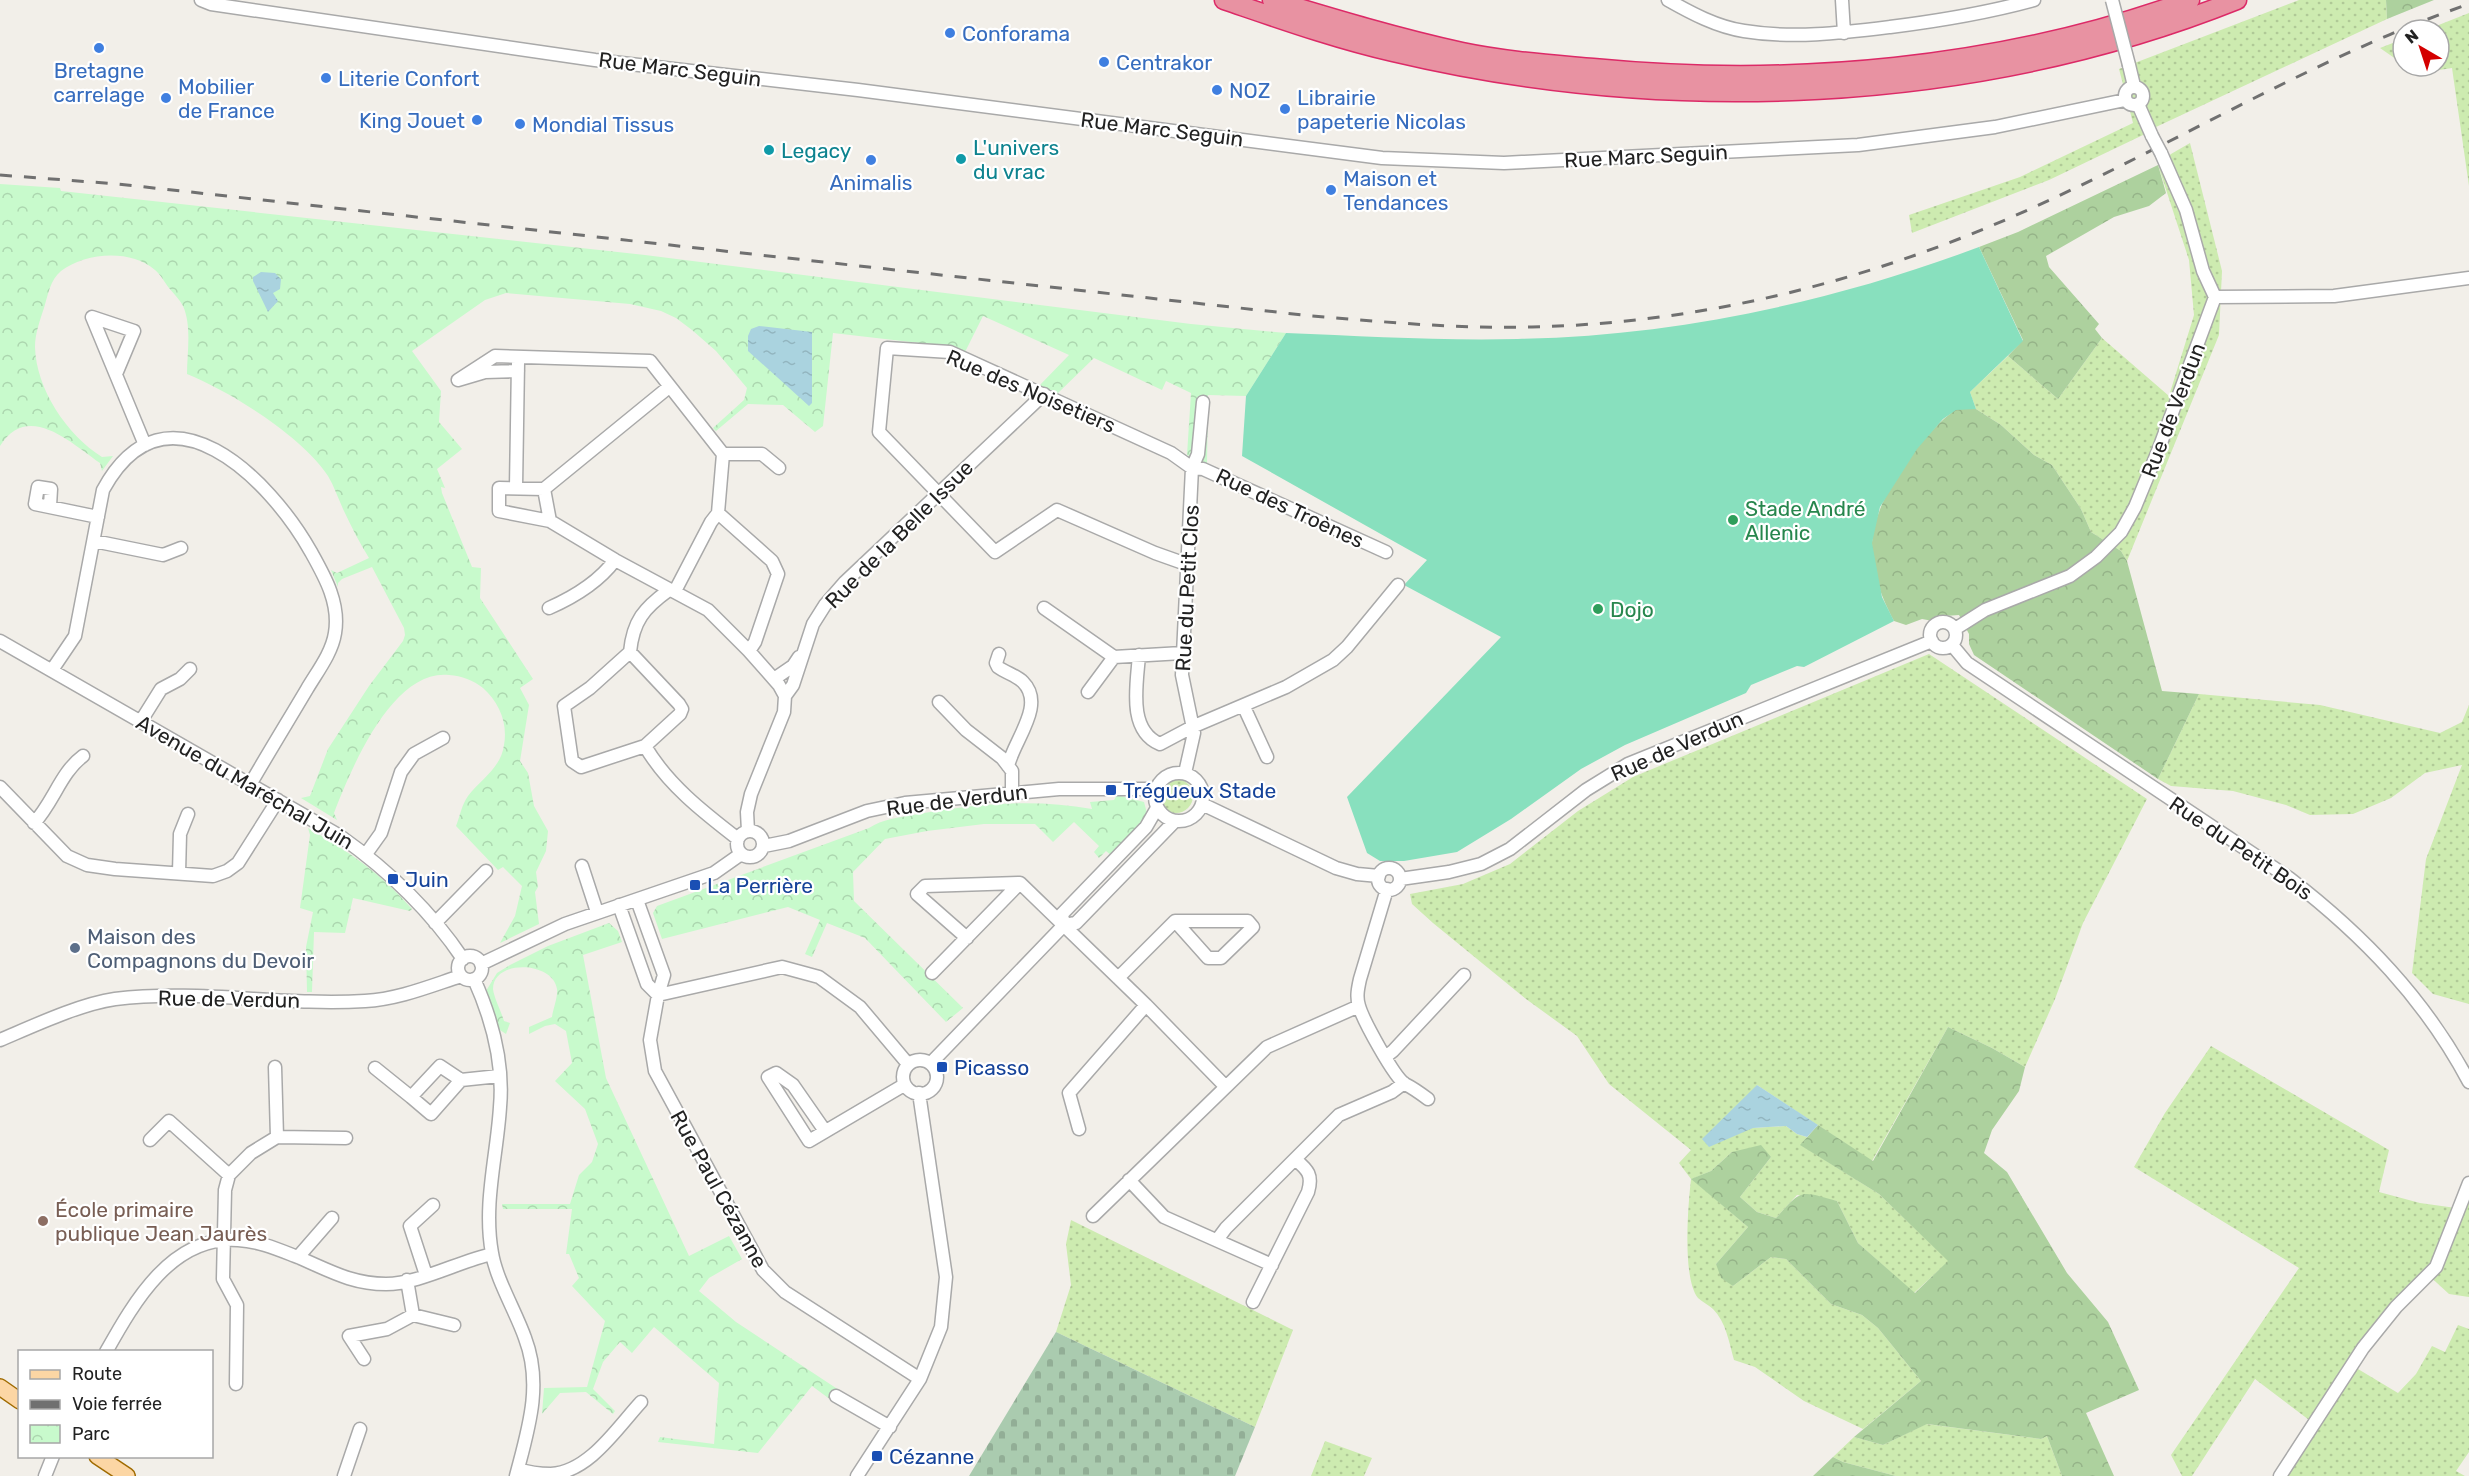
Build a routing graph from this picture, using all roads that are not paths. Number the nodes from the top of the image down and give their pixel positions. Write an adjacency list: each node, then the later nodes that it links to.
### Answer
1 (201, 0): 12 (street, Rue Marc Seguin)
2 (1224, 0): 9 (highway)
3 (1272, 0): 8 (highway)
4 (1668, 0): 10 (street)
5 (1842, 0): 10 (street)
6 (2034, 0): 10 (street)
7 (2112, 0): 11 (street, bridge)
8 (2190, 0)
9 (2237, 0)
10 (1844, 33)
11 (2134, 87): 12 (street); 13 (street)
12 (2125, 100): 13 (street)
13 (2138, 104): 15 (street, bridge)
14 (2469, 278): 15 (street)
15 (2215, 297): 42 (street, Rue de Verdun)
16 (518, 356): 17 (street); 17 (street); 19 (street)
17 (518, 371): 26 (street)
18 (116, 374): 18 (street); 22 (street)
19 (669, 387): 23 (street); 27 (street)
20 (1044, 394): 25 (street, Rue des Noisetiers); 28 (street, Rue de la Belle Issue); 28 (street, Rue des Noisetiers)
21 (1203, 402): 25 (street, Rue du Petit Clos)
22 (145, 445): 31 (street); 68 (street)
23 (723, 454): 24 (street); 30 (street)
24 (779, 468)
25 (1192, 468): 35 (street, Rue des Troènes); 37 (street, Rue du Petit Clos)
26 (516, 487): 27 (street); 32 (street)
27 (544, 489): 32 (street)
28 (937, 494): 37 (street); 46 (street, Rue de la Belle Issue)
29 (50, 506): 31 (street)
30 (718, 513): 39 (street); 47 (street)
31 (98, 517): 33 (street)
32 (550, 521): 36 (street)
33 (94, 541): 34 (street); 54 (street)
34 (181, 548)
35 (1386, 552)
36 (615, 560): 39 (street); 40 (street)
37 (1186, 564): 49 (street, Rue du Petit Clos)
38 (1398, 585): 59 (street)
39 (672, 591): 47 (street); 48 (street)
40 (549, 608)
41 (1044, 608): 52 (street)
42 (1955, 629): 43 (street); 45 (street)
43 (1932, 640): 45 (street); 86 (street, Rue de Verdun)
44 (0, 641): 54 (street, Avenue du Maréchal Juin)
45 (1952, 645): 113 (street, Rue du Petit Bois)
46 (805, 648): 55 (street); 57 (street, Rue de la Belle Issue)
47 (749, 651): 55 (street)
48 (630, 652): 63 (street); 63 (street)
49 (1182, 653): 51 (street); 61 (street, Rue du Petit Clos)
50 (999, 654): 66 (street)
51 (1139, 655): 52 (street); 61 (street)
52 (1114, 657): 56 (street)
53 (190, 669): 60 (street)
54 (52, 670): 60 (street, Avenue du Maréchal Juin)
55 (774, 680): 57 (street)
56 (1088, 692)
57 (785, 696): 78 (street, Rue de la Belle Issue)
58 (939, 702): 66 (street)
59 (1244, 707): 61 (street); 65 (street)
60 (141, 721): 68 (street, Avenue du Maréchal Juin)
61 (1192, 727): 67 (street, Rue du Petit Clos)
62 (443, 738): 80 (street)
63 (645, 746): 78 (street)
64 (83, 756): 77 (street)
65 (1267, 757)
66 (1008, 766): 71 (street)
67 (1185, 773): 70 (street); 73 (street)
68 (251, 783): 72 (street, Avenue du Maréchal Juin)
69 (0, 787): 77 (street)
70 (1156, 789): 71 (street, Rue de Verdun); 74 (street)
71 (1012, 793): 79 (street, Rue de Verdun)
72 (278, 800): 80 (street, Avenue du Maréchal Juin); 84 (street)
73 (1202, 804): 76 (street); 85 (street, Rue de Verdun)
74 (1157, 808): 76 (street); 94 (street)
75 (188, 814): 84 (street)
76 (1175, 821): 94 (street)
77 (34, 823): 84 (street)
78 (743, 835): 79 (street); 81 (street)
79 (764, 846): 81 (street)
80 (366, 854): 93 (street, Avenue du Maréchal Juin)
81 (741, 854): 89 (street)
82 (582, 866): 91 (street)
83 (486, 871): 93 (street)
84 (178, 873)
85 (1379, 876): 86 (street, Rue de Verdun); 88 (street)
86 (1400, 879): 88 (street, Rue de Verdun)
87 (1020, 883): 94 (street); 95 (street); 95 (street)
88 (1387, 889): 104 (street)
89 (637, 900): 90 (street); 102 (street, Rue Paul Cézanne)
90 (619, 905): 91 (street); 102 (street)
91 (597, 912): 97 (street)
92 (1174, 921): 92 (street); 101 (street)
93 (435, 923): 96 (street, Avenue du Maréchal Juin)
94 (1064, 925): 101 (street); 107 (street)
95 (967, 938): 98 (street)
96 (463, 959): 97 (street); 100 (street)
97 (481, 964): 100 (street)
98 (932, 973)
99 (1464, 975): 106 (street)
100 (468, 977): 105 (street, Rue de Verdun); 111 (street)
101 (1118, 978): 103 (street)
102 (658, 995): 108 (street); 144 (street, Rue Paul Cézanne)
103 (1146, 1005): 116 (street); 120 (street)
104 (1359, 1006): 106 (street); 116 (street)
105 (0, 1040)
106 (1385, 1057): 114 (street)
107 (931, 1063): 108 (street); 117 (street)
108 (908, 1064): 115 (street)
109 (275, 1067): 122 (street)
110 (375, 1068): 118 (street)
111 (499, 1076): 112 (street); 134 (street)
112 (461, 1080): 118 (street); 118 (street)
113 (2469, 1082)
114 (1404, 1083): 119 (street); 125 (street)
115 (904, 1085): 117 (street); 121 (street)
116 (1225, 1086): 127 (street)
117 (919, 1093): 144 (street)
118 (411, 1097)
119 (1428, 1099)
120 (1079, 1129)
121 (825, 1131): 121 (street)
122 (277, 1137): 123 (street); 126 (street)
123 (346, 1138)
124 (150, 1140): 126 (street)
125 (1295, 1160): 133 (street); 136 (street)
126 (229, 1175): 132 (street)
127 (1129, 1180): 130 (street); 133 (street)
128 (2469, 1183): 159 (street)
129 (433, 1205): 137 (street)
130 (1093, 1216)
131 (332, 1218): 135 (street)
132 (223, 1240): 135 (street); 142 (street); 145 (street)
133 (1217, 1240): 136 (street)
134 (492, 1254): 137 (street); 154 (street)
135 (298, 1257): 138 (street)
136 (1272, 1264): 139 (street)
137 (426, 1275): 138 (street)
138 (407, 1280): 140 (street)
139 (1253, 1302)
140 (413, 1315): 141 (street); 143 (street)
141 (454, 1324)
142 (107, 1350)
143 (364, 1359)
144 (920, 1379): 150 (street)
145 (236, 1384)
146 (0, 1387): 148 (main road)
147 (836, 1396): 150 (street)
148 (18, 1400)
149 (641, 1402): 154 (street)
150 (890, 1427): 158 (street)
151 (360, 1429): 157 (street)
152 (52, 1458): 155 (street)
153 (100, 1458): 156 (main road)
154 (517, 1473)
155 (45, 1476)
156 (127, 1476)
157 (344, 1476)
158 (857, 1476)
159 (2280, 1476)

